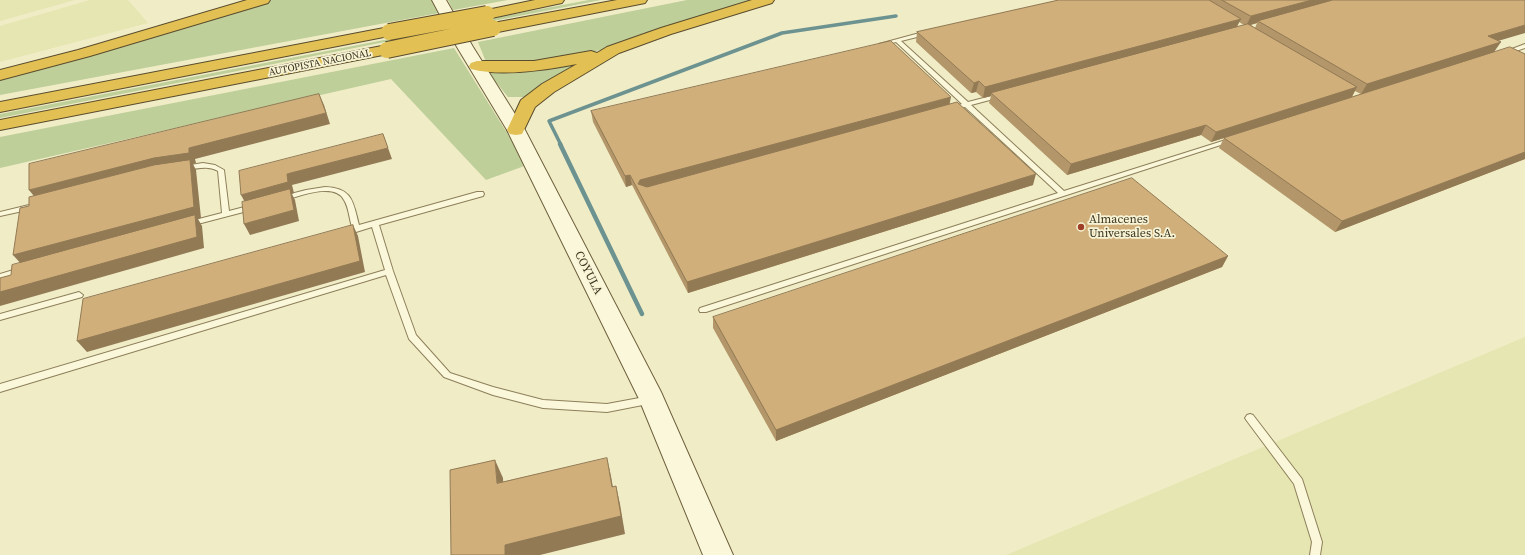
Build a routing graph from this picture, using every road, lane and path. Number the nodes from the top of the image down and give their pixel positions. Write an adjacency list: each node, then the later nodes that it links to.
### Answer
1 (263, 0): 15 (highway)
2 (439, 0): 14 (street, COYULA)
3 (557, 0): 18 (highway, AUTOPISTA NACIONAL, bridge)
4 (640, 0): 20 (highway, AUTOPISTA NACIONAL, bridge)
5 (767, 0): 10 (highway)
6 (934, 31): 7 (lane)
7 (897, 40): 8 (lane); 17 (lane)
8 (874, 46)
9 (1525, 46): 11 (lane)
10 (613, 50): 14 (highway); 21 (highway)
11 (1514, 50): 12 (lane); 13 (lane)
12 (1499, 54)
13 (1525, 55)
14 (477, 66): 21 (street, COYULA)
15 (0, 75)
16 (1004, 95): 17 (lane)
17 (966, 105): 19 (lane); 25 (lane)
18 (0, 107)
19 (943, 111)
20 (0, 125)
21 (516, 130): 42 (street, COYULA)
22 (1242, 137): 25 (lane)
23 (176, 170): 30 (lane)
24 (480, 194): 31 (lane)
25 (1063, 194): 39 (lane)
26 (272, 202): 33 (lane)
27 (38, 205): 29 (lane)
28 (257, 206): 30 (lane)
29 (0, 214)
30 (226, 214): 32 (lane)
31 (375, 224): 33 (lane); 36 (lane)
32 (181, 227)
33 (356, 229): 34 (lane)
34 (341, 233)
35 (30, 268): 37 (lane)
36 (389, 271): 41 (lane); 42 (lane)
37 (0, 277)
38 (79, 295): 40 (lane)
39 (703, 310)
40 (0, 317)
41 (0, 388)
42 (652, 399): 44 (street, COYULA)
43 (1250, 418): 45 (lane)
44 (718, 555)
45 (1315, 555)

